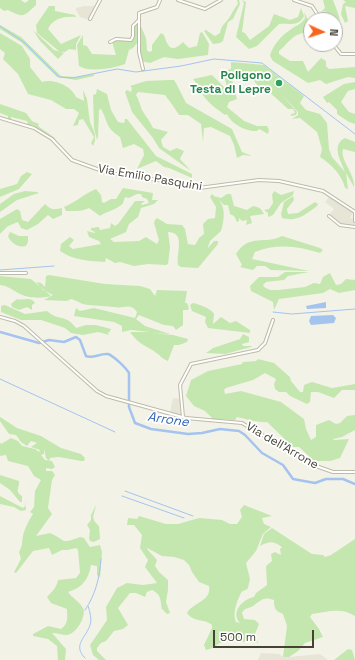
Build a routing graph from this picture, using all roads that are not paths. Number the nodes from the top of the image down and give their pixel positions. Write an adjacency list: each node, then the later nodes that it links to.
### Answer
1 (100, 0): 7 (street)
2 (160, 0): 8 (street)
3 (178, 0): 4 (street)
4 (221, 0)
5 (294, 0): 6 (street)
6 (316, 12)
7 (90, 19)
8 (139, 19): 9 (street); 12 (street)
9 (110, 42)
10 (339, 52): 11 (street)
11 (355, 54)
12 (143, 69)
13 (0, 118): 14 (street, Via Emilio Pasquini)
14 (355, 212): 16 (street)
15 (328, 216): 17 (street)
16 (355, 220)
17 (355, 227)
18 (0, 273): 19 (street)
19 (26, 274)
20 (0, 317): 22 (street, Via dell'Arrone)
21 (273, 320): 22 (street)
22 (183, 417): 23 (street, Via dell'Arrone)
23 (355, 472)

